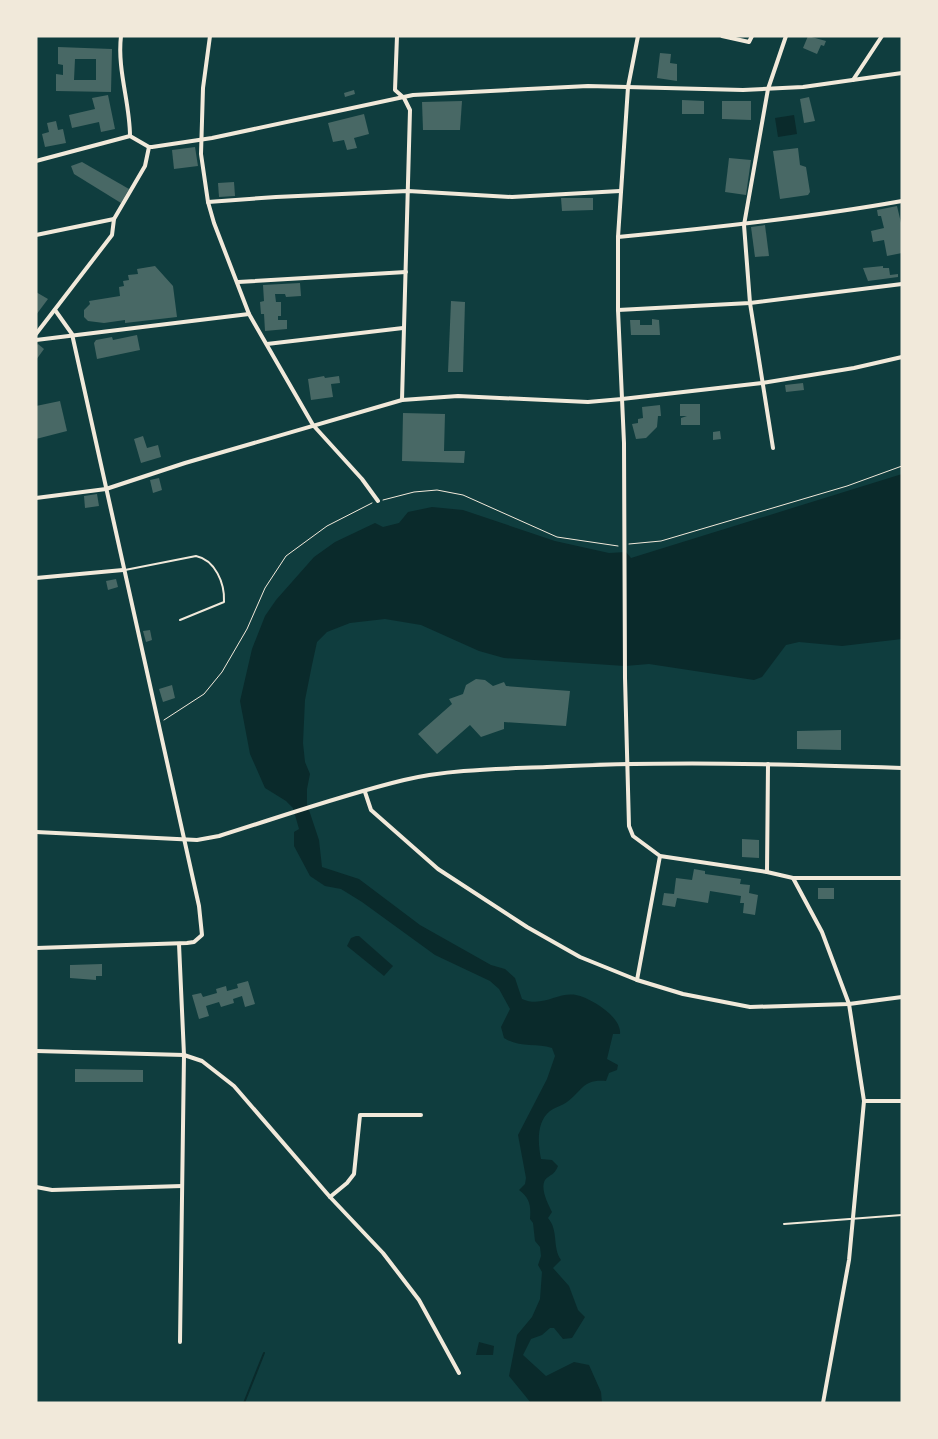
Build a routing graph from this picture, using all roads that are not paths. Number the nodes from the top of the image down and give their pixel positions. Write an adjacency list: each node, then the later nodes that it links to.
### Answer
1 (121, 36): 14 (street)
2 (210, 36): 15 (street)
3 (397, 36): 13 (street)
4 (638, 36): 11 (street)
5 (722, 36): 6 (street)
6 (752, 36)
7 (786, 36): 12 (street)
8 (882, 36): 10 (street)
9 (902, 73): 10 (street)
10 (853, 80): 12 (street)
11 (628, 87): 12 (street); 13 (street); 19 (street)
12 (768, 89): 23 (street)
13 (404, 98): 15 (street); 18 (street)
14 (130, 136): 16 (street); 17 (street)
15 (201, 140): 16 (street); 21 (street)
16 (149, 148): 22 (street)
17 (36, 162)
18 (408, 191): 19 (street); 21 (street); 26 (street)
19 (620, 192): 25 (street)
20 (902, 201): 23 (street)
21 (208, 202): 27 (street)
22 (114, 219): 24 (street); 30 (street)
23 (744, 225): 25 (street); 29 (street)
24 (36, 235)
25 (618, 237): 31 (street)
26 (406, 272): 27 (street); 33 (street)
27 (238, 282): 32 (street)
28 (902, 284): 29 (street)
29 (750, 303): 31 (street); 39 (street)
30 (55, 310): 34 (street); 35 (street)
31 (618, 310): 40 (street)
32 (249, 314): 35 (street); 37 (street)
33 (403, 328): 37 (street); 41 (street)
34 (36, 334)
35 (72, 334): 36 (street); 44 (street)
36 (36, 340)
37 (267, 344): 42 (street)
38 (902, 357): 39 (street)
39 (762, 383): 40 (street); 43 (street)
40 (622, 399): 41 (street); 50 (street)
41 (402, 400): 42 (street)
42 (313, 424): 44 (street); 46 (street)
43 (772, 448)
44 (106, 489): 45 (street); 47 (street)
45 (36, 498)
46 (378, 501)
47 (123, 570): 48 (street); 49 (lane); 55 (street)
48 (36, 578)
49 (180, 620)
50 (628, 763): 51 (street); 53 (street); 56 (street)
51 (768, 764): 52 (street); 57 (street)
52 (902, 768)
53 (365, 792): 55 (street); 62 (street)
54 (36, 832): 55 (street)
55 (185, 840): 60 (street)
56 (660, 856): 57 (street); 62 (street)
57 (767, 872): 58 (street)
58 (793, 878): 59 (street); 64 (street)
59 (902, 878)
60 (179, 944): 61 (street); 66 (street)
61 (36, 948)
62 (637, 980): 64 (street)
63 (902, 997): 64 (street)
64 (849, 1004): 67 (street)
65 (36, 1051): 66 (street)
66 (184, 1055): 70 (street); 72 (street)
67 (864, 1101): 68 (street); 74 (street)
68 (902, 1101)
69 (421, 1115): 72 (street)
70 (182, 1186): 71 (street); 76 (street)
71 (36, 1187)
72 (330, 1197): 77 (street)
73 (902, 1215): 74 (lane)
74 (853, 1218): 75 (lane); 78 (street)
75 (784, 1224)
76 (180, 1342)
77 (459, 1373)
78 (823, 1403)

